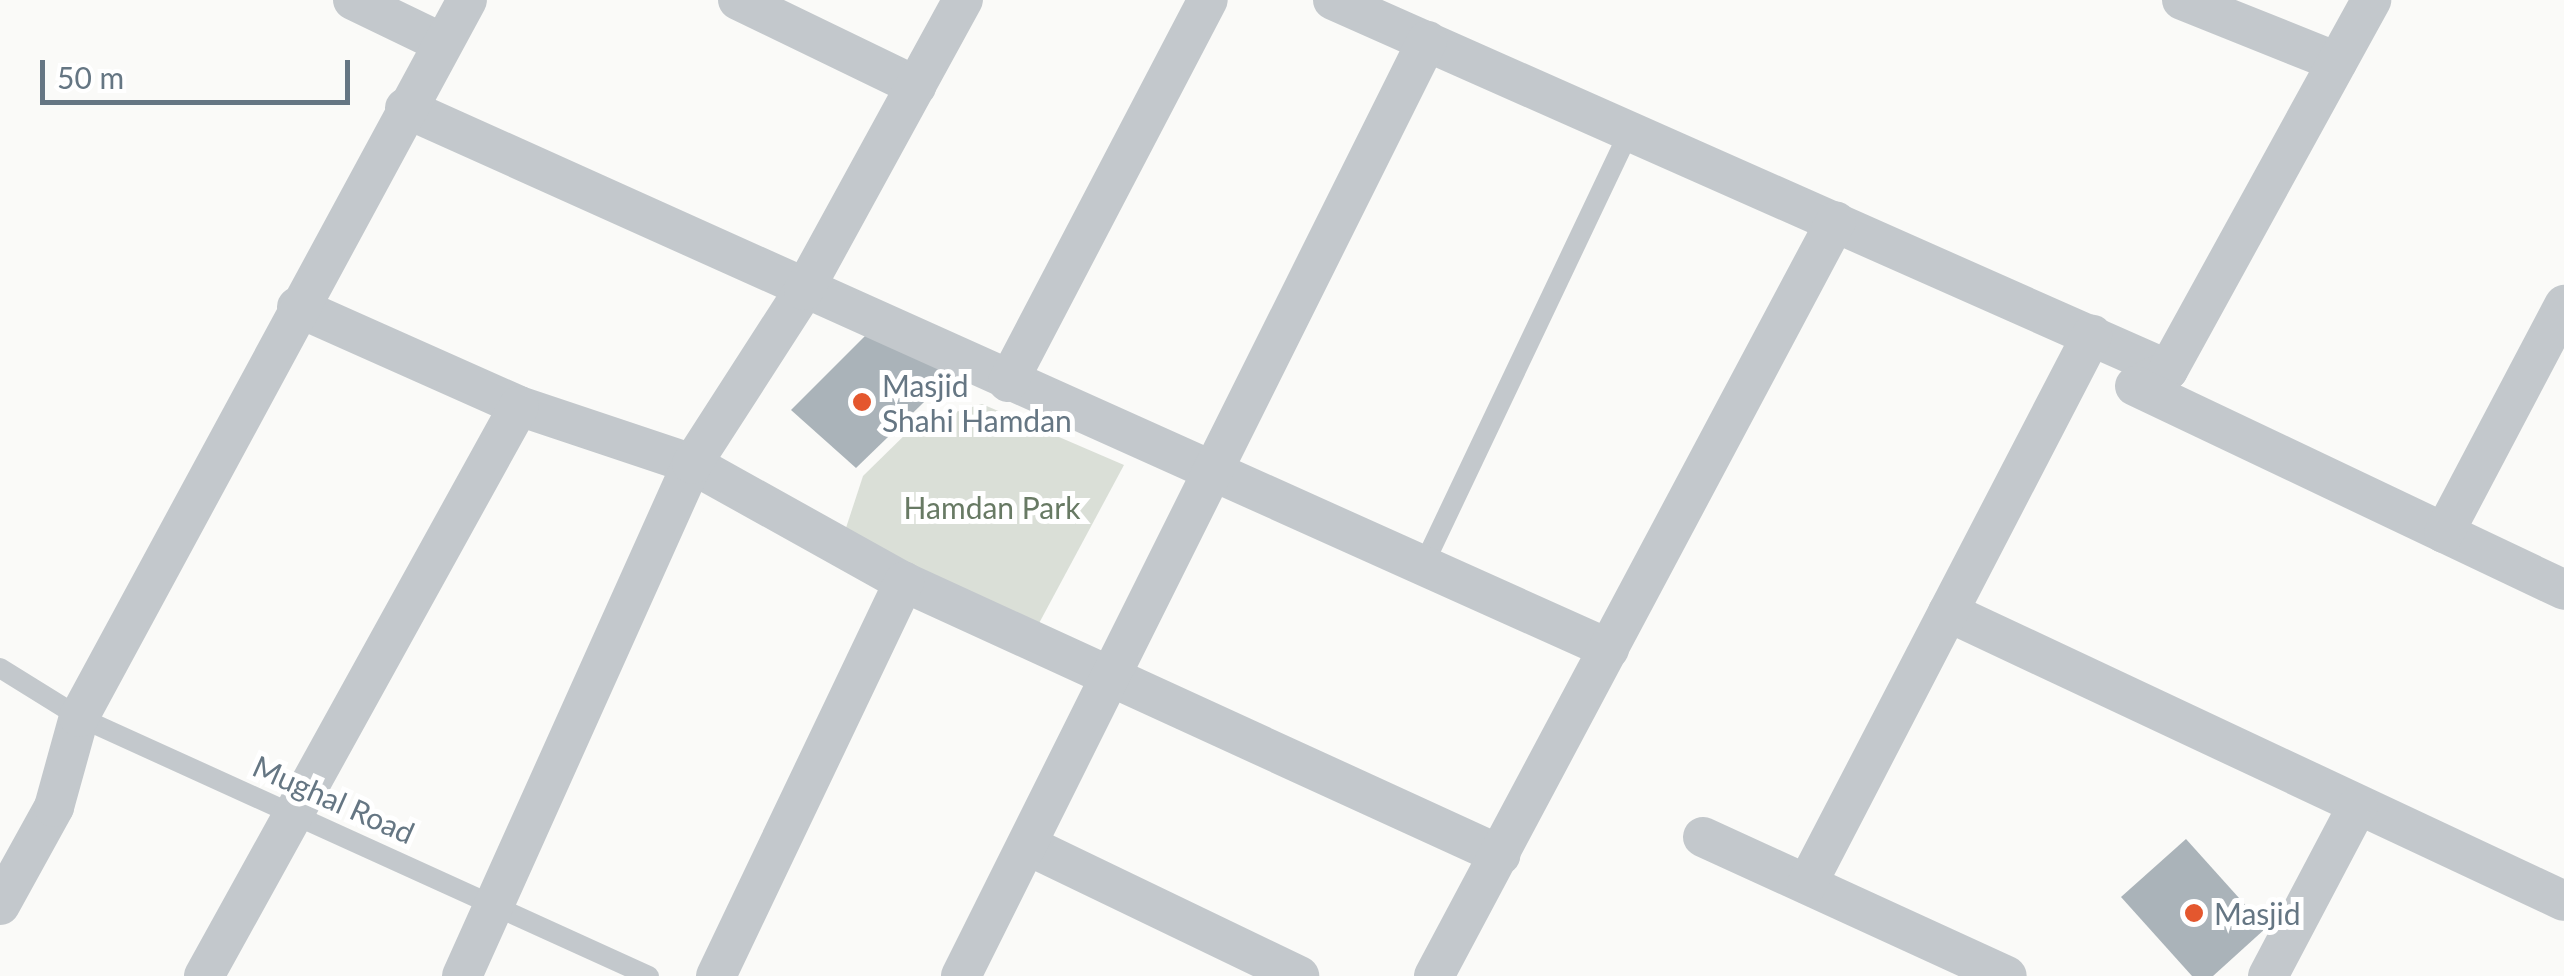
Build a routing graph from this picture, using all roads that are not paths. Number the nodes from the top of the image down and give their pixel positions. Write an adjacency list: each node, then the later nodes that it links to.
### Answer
1 (353, 0): 10 (street)
2 (467, 0): 10 (street)
3 (738, 0): 12 (street)
4 (963, 0): 12 (street)
5 (1208, 0): 21 (street)
6 (2182, 0): 11 (street)
7 (2371, 0): 11 (street)
8 (1342, 2): 9 (street)
9 (1427, 41): 14 (street); 24 (street)
10 (442, 43): 13 (street)
11 (2336, 62): 20 (street)
12 (916, 86): 16 (street)
13 (405, 108): 16 (street); 18 (street)
14 (1630, 131): 15 (street); 26 (lane)
15 (1836, 221): 19 (street); 30 (street)
16 (804, 290): 21 (street); 23 (street)
17 (2564, 305): 25 (street)
18 (297, 307): 22 (street); 33 (street)
19 (2092, 335): 20 (street); 29 (street)
20 (2168, 370): 25 (street)
21 (1008, 382): 24 (street)
22 (518, 406): 23 (street); 35 (street)
23 (692, 464): 27 (street); 42 (street)
24 (1216, 474): 26 (street); 32 (street)
25 (2444, 534): 28 (street)
26 (1423, 566): 30 (street)
27 (904, 582): 32 (street); 46 (street)
28 (2564, 590)
29 (1948, 612): 34 (street); 39 (street)
30 (1609, 649): 38 (street)
31 (0, 668): 33 (lane, Mughal Road)
32 (1116, 679): 37 (street); 38 (street)
33 (79, 718): 35 (lane, Mughal Road); 41 (street)
34 (2358, 805): 40 (street); 51 (street)
35 (292, 814): 42 (lane, Mughal Road); 43 (street)
36 (1703, 837): 39 (street)
37 (1029, 846): 47 (street); 48 (street)
38 (1500, 855): 49 (street)
39 (1807, 884): 50 (street)
40 (2564, 900)
41 (0, 905)
42 (500, 905): 44 (street); 45 (lane, Mughal Road)
43 (204, 976)
44 (462, 976)
45 (649, 976)
46 (716, 976)
47 (961, 976)
48 (1299, 976)
49 (1434, 976)
50 (2007, 976)
51 (2268, 976)

